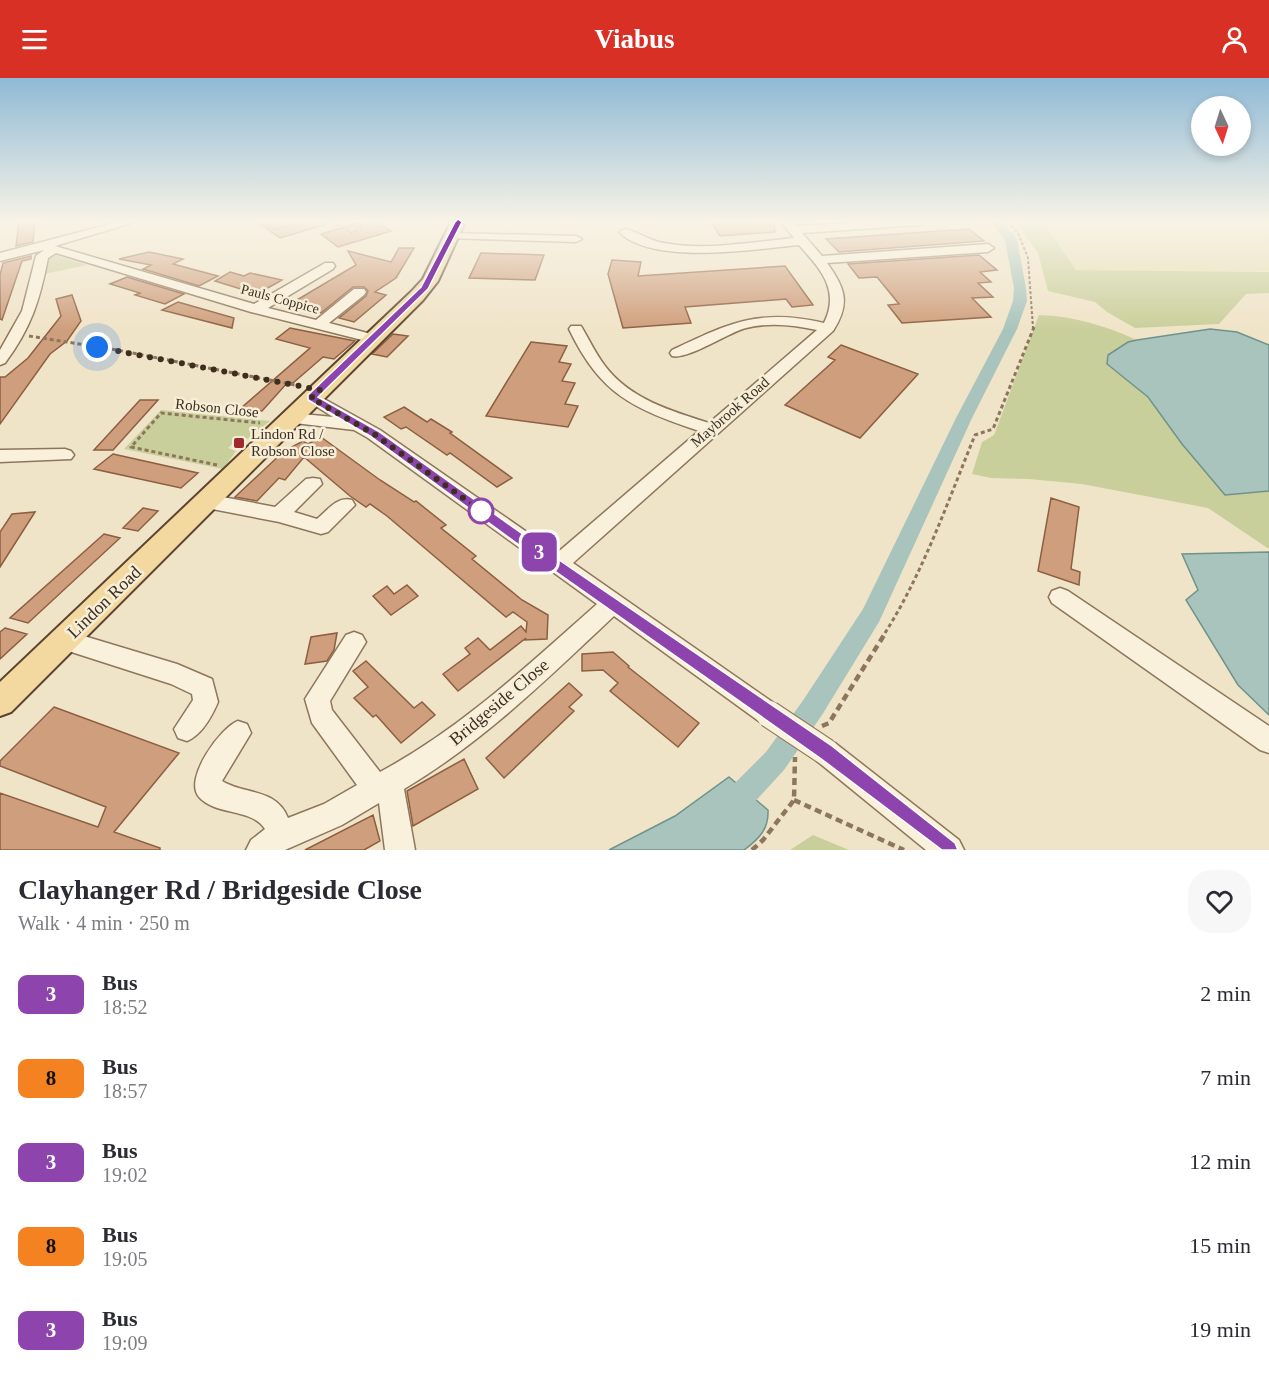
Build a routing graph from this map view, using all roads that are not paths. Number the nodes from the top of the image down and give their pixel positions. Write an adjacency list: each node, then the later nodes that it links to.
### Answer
1 (42, 258): 14 (street)
2 (84, 258): 8 (street, Pauls Coppice)
3 (441, 258): 12 (main road, Lindon Road)
4 (844, 258): 5 (street)
5 (816, 260): 10 (street)
6 (329, 266): 8 (street)
7 (359, 292): 9 (street)
8 (256, 309): 9 (street, Pauls Coppice)
9 (319, 325): 12 (street, Pauls Coppice)
10 (828, 328): 13 (street); 18 (street, Maybrook Road)
11 (576, 329): 18 (street)
12 (374, 339): 15 (main road, Lindon Road)
13 (677, 353)
14 (0, 360)
15 (315, 394): 16 (main road, Lindon Road); 17 (street)
16 (288, 421): 17 (street); 22 (main road, Lindon Road)
17 (361, 426): 25 (street)
18 (710, 429): 25 (street, Maybrook Road)
19 (65, 454): 20 (street)
20 (0, 456)
21 (313, 484): 24 (street)
22 (207, 501): 24 (street); 28 (main road, Lindon Road)
23 (345, 505): 24 (street)
24 (279, 515)
25 (557, 565): 27 (street)
26 (1060, 597): 33 (street)
27 (613, 603): 34 (street, Bridgeside Close); 37 (street, bridge)
28 (64, 640): 30 (main road, Lindon Road); 31 (street)
29 (354, 642): 34 (street)
30 (0, 702)
31 (187, 729)
32 (238, 733): 35 (street)
33 (1269, 741)
34 (383, 785): 35 (street, Bridgeside Close); 36 (street)
35 (271, 843)
36 (400, 850)
37 (949, 850)

